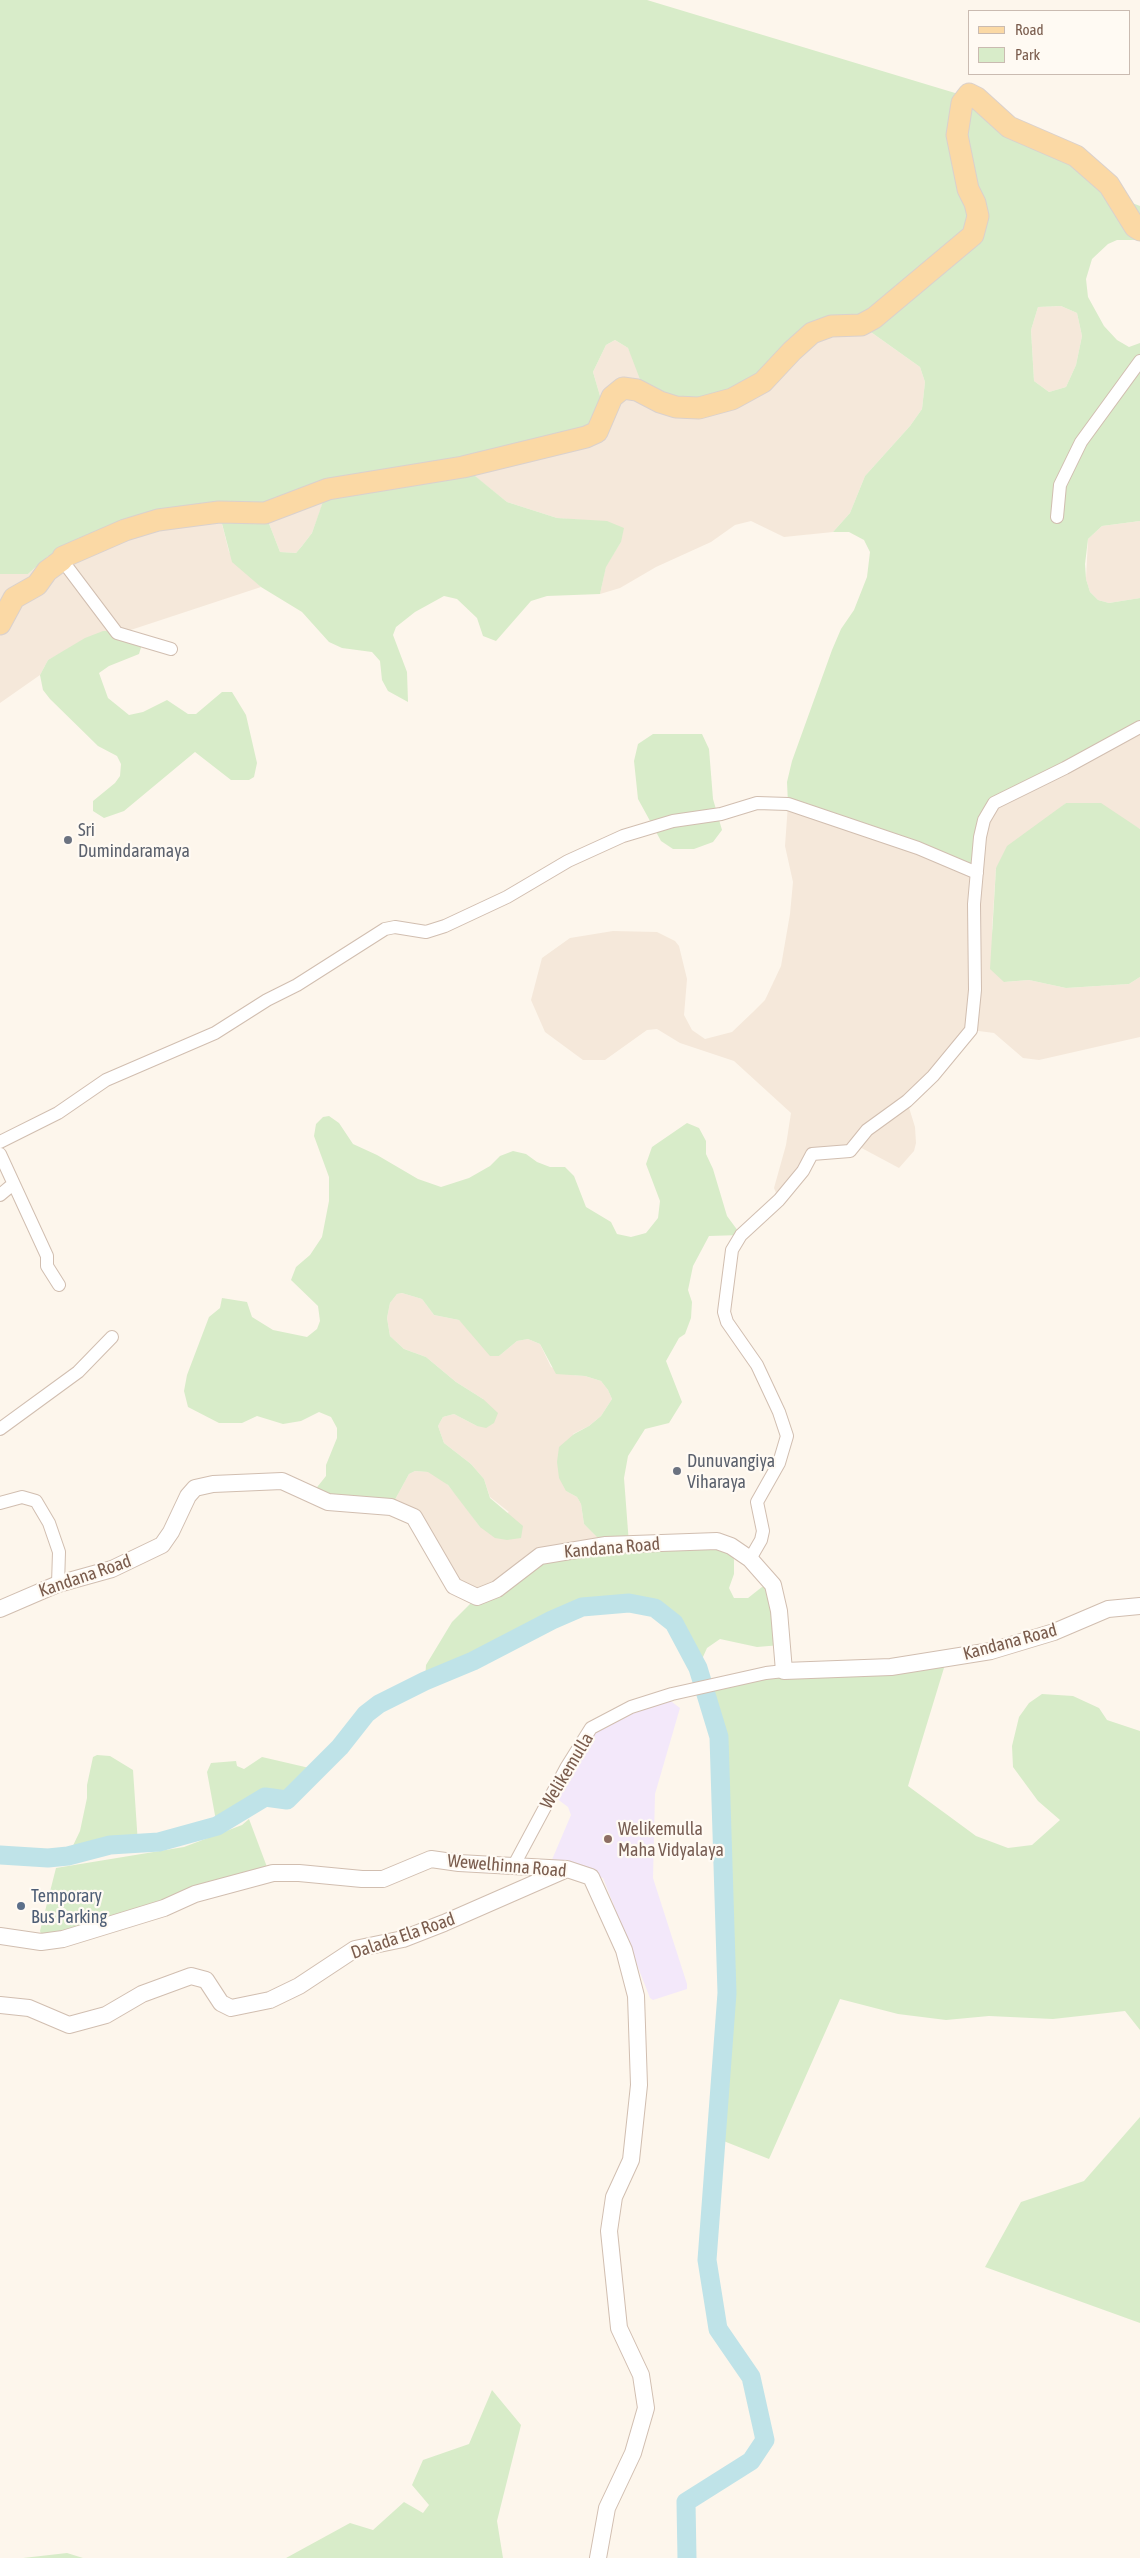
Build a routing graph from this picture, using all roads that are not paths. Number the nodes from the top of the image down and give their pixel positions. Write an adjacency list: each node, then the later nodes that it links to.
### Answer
1 (1138, 229): 4 (main road)
2 (1140, 361): 3 (street)
3 (1057, 517)
4 (62, 560): 5 (main road); 6 (street)
5 (0, 624)
6 (171, 649)
7 (1140, 727): 8 (street)
8 (976, 873): 9 (street); 17 (street)
9 (0, 1142)
10 (0, 1154): 11 (street)
11 (12, 1185): 12 (street); 13 (street)
12 (0, 1196)
13 (59, 1285)
14 (112, 1337): 15 (street)
15 (0, 1430)
16 (0, 1503): 18 (street)
17 (750, 1559): 18 (street, Kandana Road); 21 (street, Kandana Road)
18 (58, 1584): 20 (street, Kandana Road)
19 (1140, 1606): 21 (street, Kandana Road)
20 (0, 1609)
21 (784, 1672): 22 (street, Welikemulla)
22 (514, 1866): 23 (street, Wewelhinna Road); 24 (street, Wewelhinna Road)
23 (567, 1868): 25 (street, Dalada Ela Road); 26 (street, Wewelhinna Road)
24 (0, 1936)
25 (0, 2005)
26 (598, 2558)

